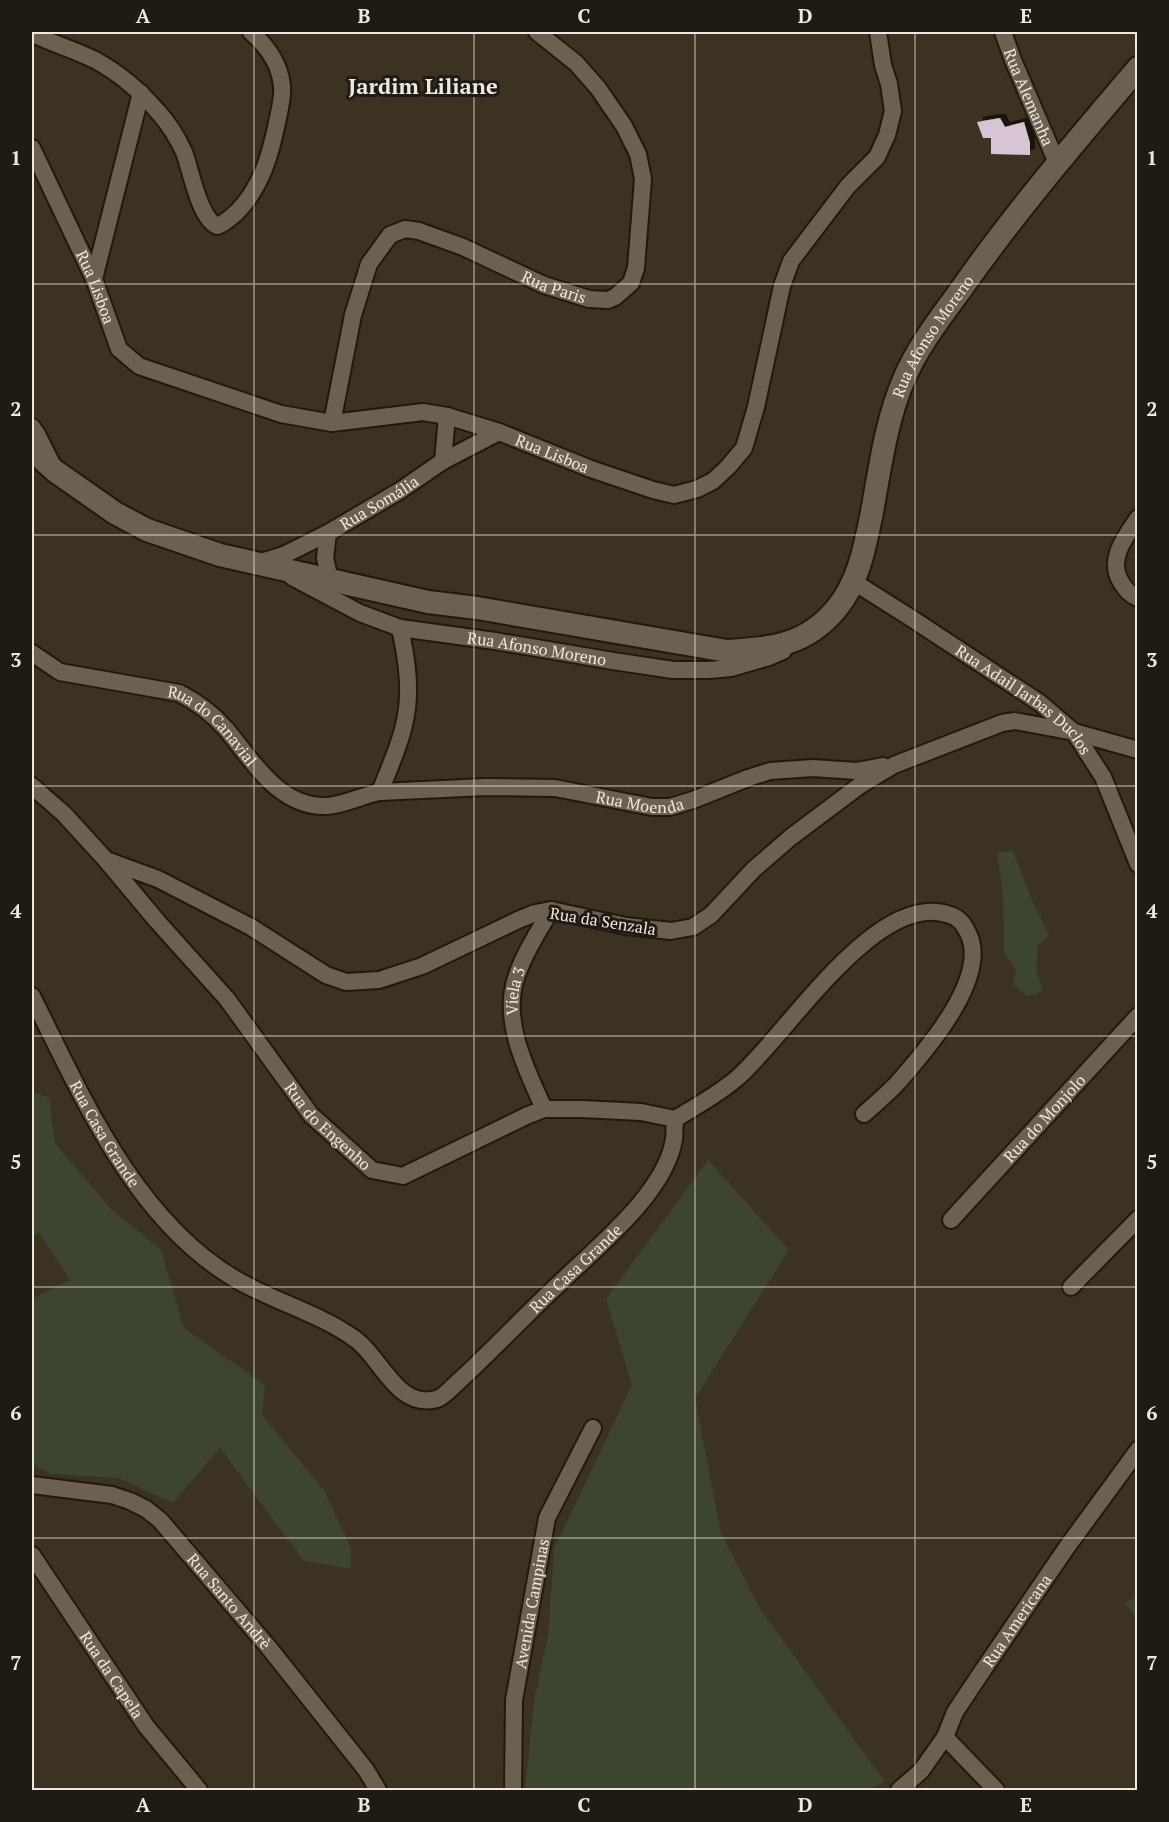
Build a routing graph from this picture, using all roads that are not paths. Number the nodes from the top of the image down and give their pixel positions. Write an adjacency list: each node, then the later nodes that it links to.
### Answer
1 (252, 32): 7 (street)
2 (537, 32): 12 (street, Rua Paris)
3 (878, 32): 14 (street, Rua Lisboa)
4 (1003, 32): 9 (street, Rua Alemanha)
5 (32, 34): 7 (street)
6 (1137, 68): 9 (main road, Rua Afonso Moreno)
7 (141, 93): 10 (street)
8 (32, 148): 10 (street, Rua Lisboa)
9 (1057, 164): 23 (main road, Rua Afonso Moreno)
10 (94, 279): 12 (street, Rua Lisboa)
11 (447, 416): 12 (street, Rua Lisboa); 14 (street, Rua Lisboa); 16 (street)
12 (332, 423)
13 (32, 427): 17 (street, Rua Afonso Moreno)
14 (499, 432): 16 (street, Rua Somália)
15 (32, 450): 17 (main road, Rua Afonso Moreno)
16 (443, 461): 19 (street, Rua Somália)
17 (55, 471): 20 (main road, Rua Afonso Moreno)
18 (1137, 518): 24 (street)
19 (328, 533): 20 (street, Rua Somália); 22 (street)
20 (255, 564): 21 (main road, Rua Afonso Moreno)
21 (279, 569): 22 (main road, Rua Afonso Moreno); 25 (street, Rua Afonso Moreno)
22 (330, 580): 26 (main road, Rua Afonso Moreno)
23 (854, 582): 26 (main road, Rua Afonso Moreno); 28 (street, Rua Adail Jarbas Duclos)
24 (1137, 598)
25 (400, 628): 26 (street, Rua Afonso Moreno); 32 (street)
26 (801, 638)
27 (32, 653): 32 (street, Rua do Canavial)
28 (1074, 732): 29 (street, Rua da Senzala); 30 (street, Rua da Senzala); 34 (street, Rua Adail Jarbas Duclos)
29 (1137, 750)
30 (894, 765): 32 (street, Rua Moenda); 35 (street, Rua da Senzala)
31 (32, 786): 33 (street, Rua da Senzala)
32 (380, 792)
33 (106, 860): 35 (street, Rua da Senzala); 38 (street, Rua do Engenho)
34 (1137, 864)
35 (551, 910): 38 (street, Viela 3)
36 (32, 996): 40 (street, Rua Casa Grande)
37 (1137, 1016): 41 (street, Rua do Monjolo)
38 (544, 1109): 40 (street, Rua do Engenho)
39 (864, 1114): 40 (street)
40 (675, 1119)
41 (951, 1220)
42 (1137, 1220): 43 (street)
43 (1071, 1287)
44 (593, 1428): 51 (street, Avenida Campinas)
45 (1137, 1450): 48 (street, Rua Americana)
46 (32, 1485): 50 (street, Rua Santo Andrè)
47 (32, 1555): 49 (street, Rua da Capela)
48 (945, 1737): 52 (street, Rua Americana); 53 (street)
49 (199, 1791)
50 (378, 1791)
51 (513, 1791)
52 (899, 1791)
53 (996, 1791)

